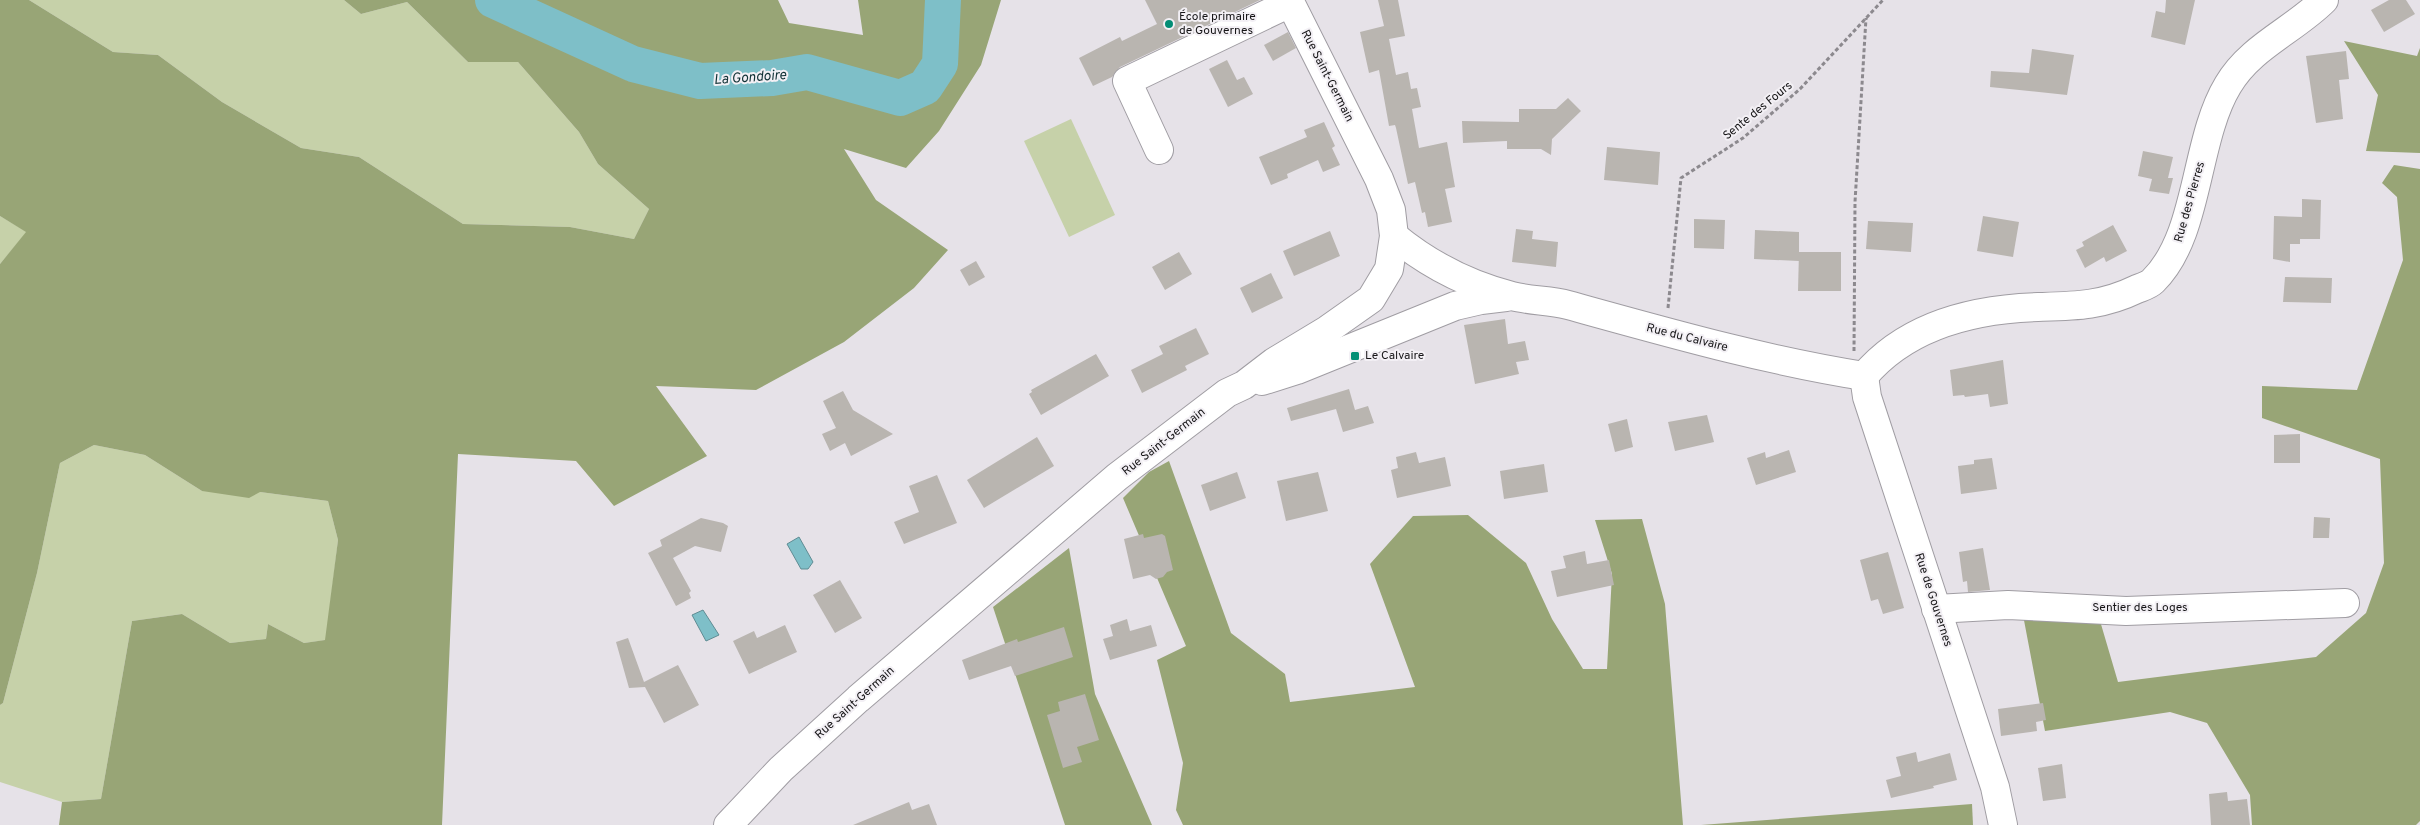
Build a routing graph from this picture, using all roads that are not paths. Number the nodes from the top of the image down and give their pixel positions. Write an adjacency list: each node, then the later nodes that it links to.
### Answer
1 (2324, 0): 6 (street, Rue des Pierres)
2 (1290, 2): 3 (street); 4 (street, Rue Saint-Germain)
3 (1159, 150)
4 (1394, 236): 5 (street, Rue du Calvaire); 7 (street, Rue Saint-Germain)
5 (1512, 296): 6 (street, Rue du Calvaire); 7 (street, Rue du Calvaire)
6 (1859, 375): 9 (street, Rue de Gouvernes)
7 (1244, 385): 10 (street, Rue Saint-Germain)
8 (2345, 603): 9 (street, Sentier des Loges)
9 (1936, 609): 11 (street, Rue de Gouvernes)
10 (728, 825)
11 (2003, 825)

